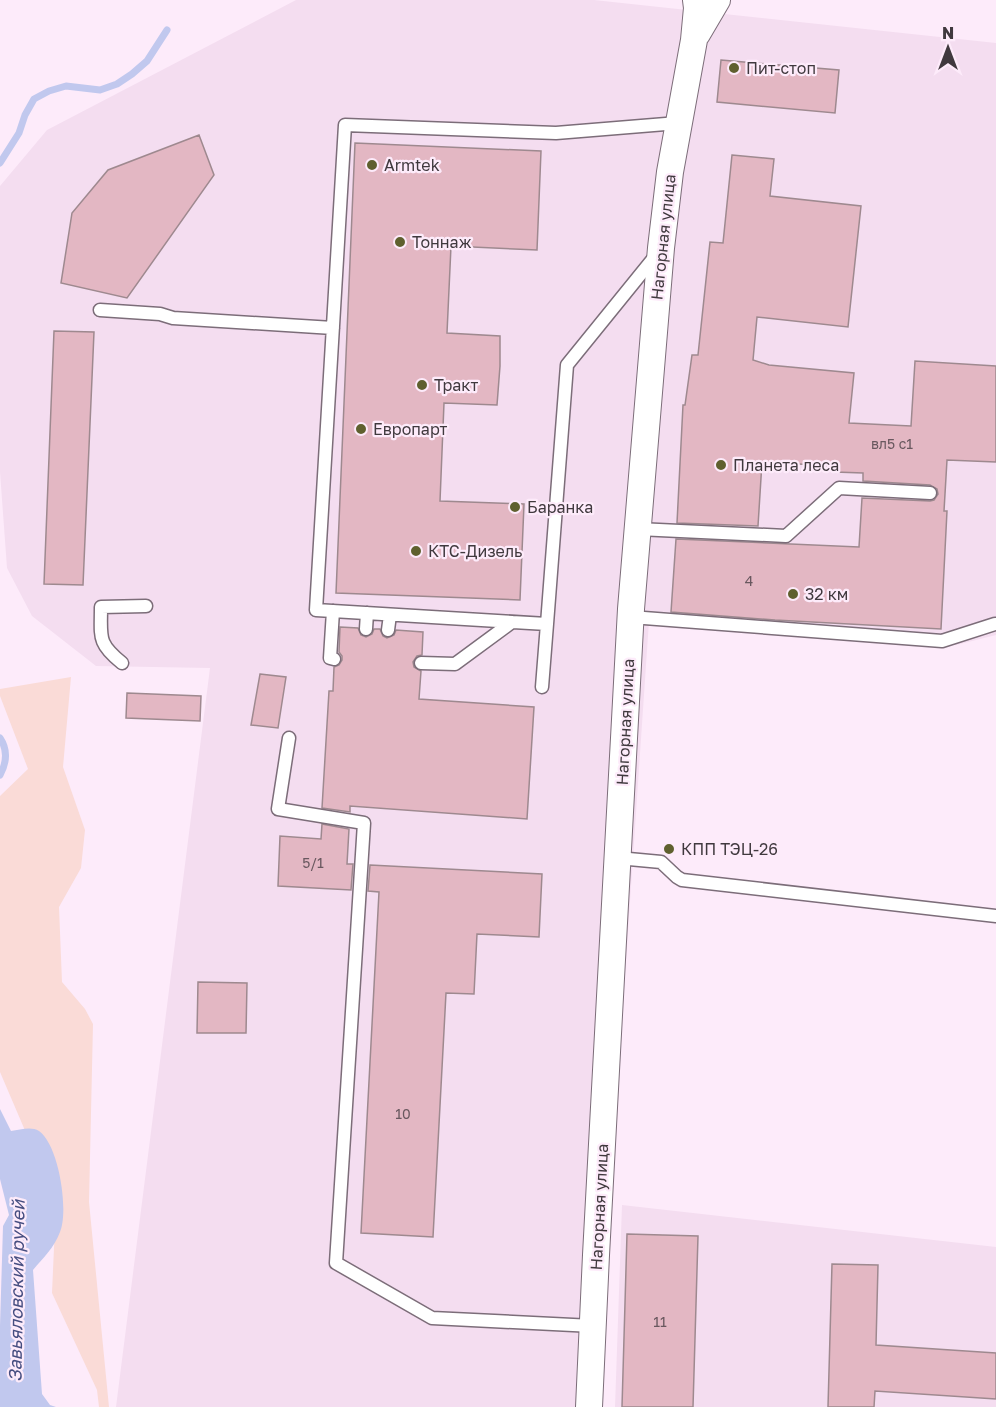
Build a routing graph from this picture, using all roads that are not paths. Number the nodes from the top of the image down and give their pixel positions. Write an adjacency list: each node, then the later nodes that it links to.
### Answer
1 (696, 0): 3 (street, Нагорная улица)
2 (717, 0): 3 (street, Нагорная улица)
3 (694, 40): 4 (street, Нагорная улица)
4 (678, 123): 5 (street, Нагорная улица); 7 (lane)
5 (661, 248): 9 (street, Нагорная улица); 16 (lane)
6 (100, 310): 7 (lane)
7 (333, 328): 11 (lane)
8 (930, 493): 9 (lane)
9 (638, 529): 14 (street, Нагорная улица)
10 (146, 606): 21 (lane)
11 (333, 611): 12 (lane); 20 (lane)
12 (367, 613): 13 (lane); 18 (lane)
13 (390, 615): 15 (lane); 19 (lane)
14 (631, 617): 17 (lane); 25 (street, Нагорная улица)
15 (512, 622): 16 (lane); 22 (lane)
16 (547, 624): 23 (lane)
17 (995, 624)
18 (366, 629)
19 (388, 630)
20 (334, 659)
21 (122, 663)
22 (421, 663)
23 (542, 687)
24 (289, 738): 27 (lane)
25 (618, 858): 26 (lane); 27 (street, Нагорная улица)
26 (996, 915)
27 (593, 1326): 28 (street, Нагорная улица)
28 (589, 1407)

